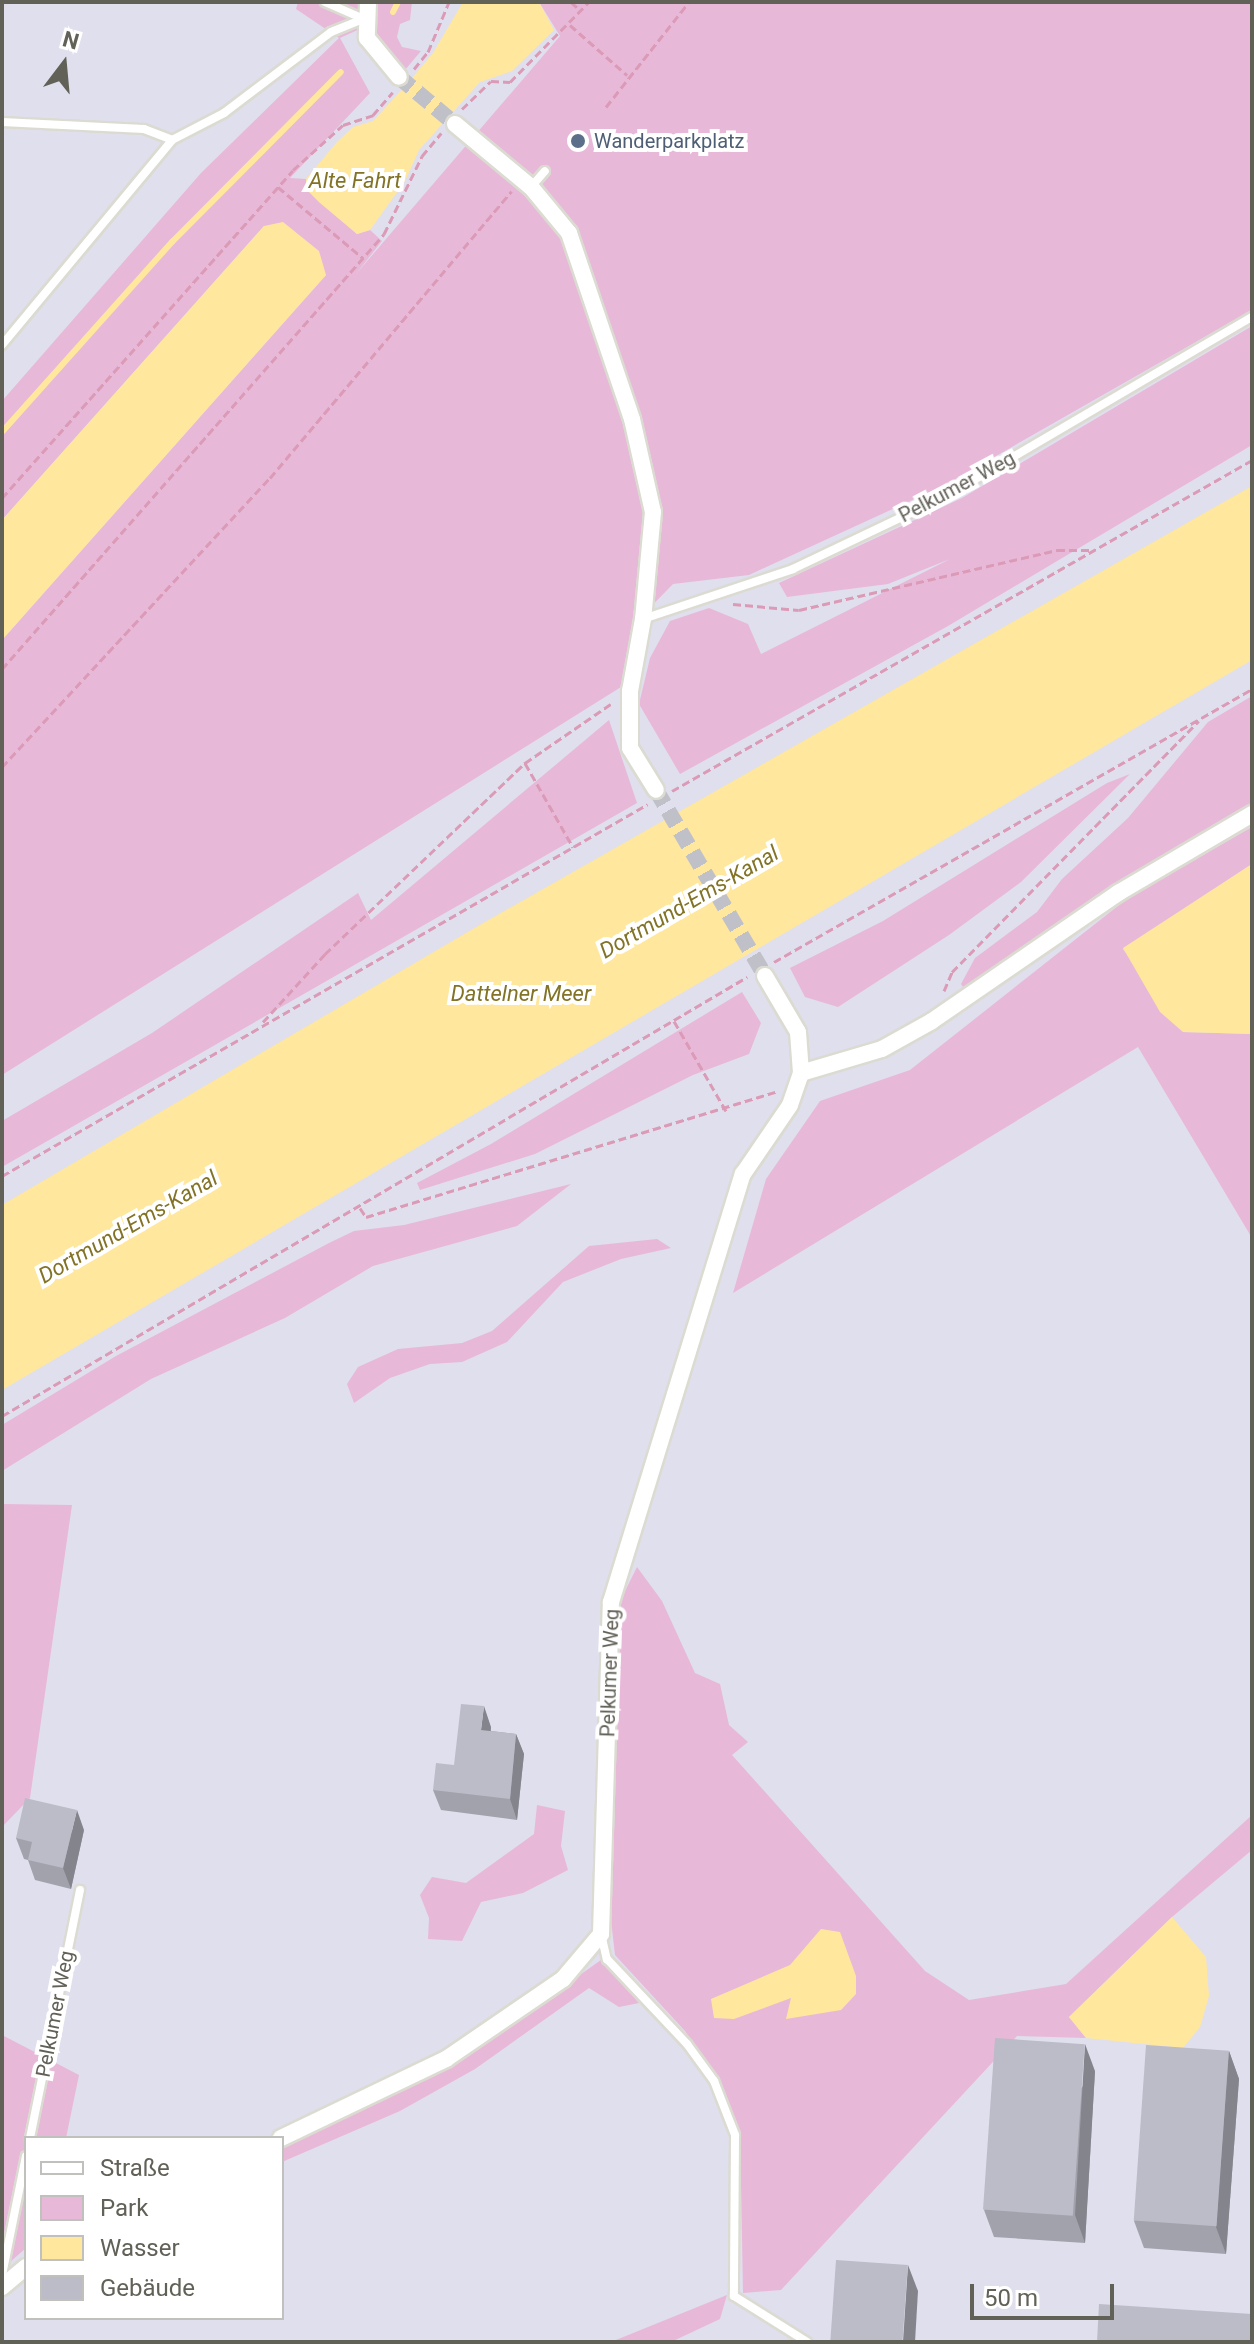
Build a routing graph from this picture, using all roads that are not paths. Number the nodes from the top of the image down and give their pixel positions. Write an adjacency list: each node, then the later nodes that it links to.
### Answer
1 (325, 2): 3 (lane)
2 (368, 2): 3 (street)
3 (364, 19): 4 (street); 7 (lane)
4 (399, 77)
5 (2, 122): 7 (lane)
6 (452, 122): 9 (street)
7 (172, 140): 11 (lane)
8 (545, 171): 9 (lane)
9 (526, 183): 12 (street)
10 (1252, 317): 12 (lane, Pelkumer Weg)
11 (2, 345)
12 (643, 619): 13 (street)
13 (660, 794)
14 (1252, 814): 16 (street)
15 (760, 973): 16 (street, Pelkumer Weg)
16 (801, 1073): 18 (street, Pelkumer Weg)
17 (80, 1890): 19 (lane, Pelkumer Weg)
18 (601, 1934): 20 (street); 25 (lane)
19 (30, 2136)
20 (284, 2137)
21 (24, 2166): 23 (lane)
22 (24, 2269): 24 (street)
23 (2, 2275)
24 (2, 2287)
25 (807, 2342)

